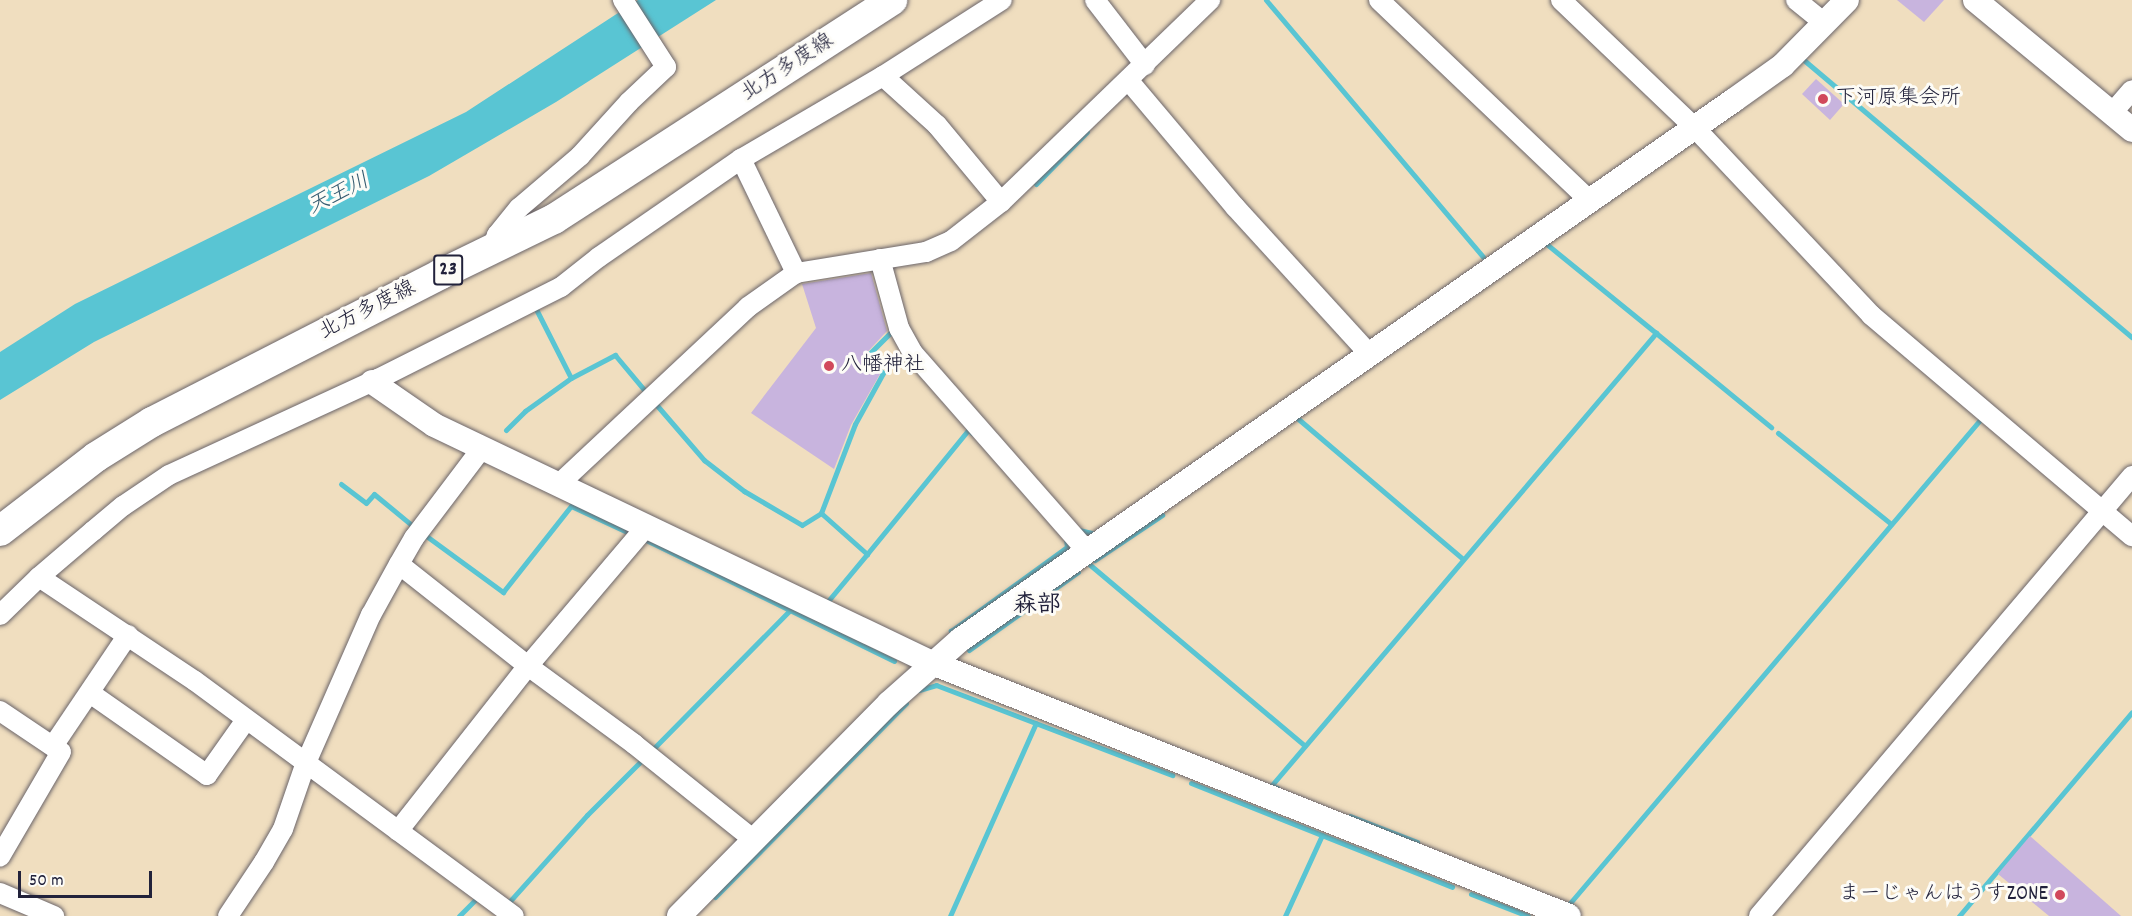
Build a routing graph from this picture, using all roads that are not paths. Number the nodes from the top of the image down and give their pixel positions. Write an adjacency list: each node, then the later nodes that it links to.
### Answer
1 (622, 0): 22 (street)
2 (892, 0): 22 (main road, 北方多度線 / 23)
3 (1002, 0): 13 (street)
4 (1095, 0): 12 (street)
5 (1210, 0): 12 (street)
6 (1379, 0): 20 (street)
7 (1561, 0): 17 (street)
8 (1797, 0): 11 (street)
9 (1847, 0): 11 (street)
10 (1975, 0): 16 (street)
11 (1824, 23): 17 (street)
12 (1145, 65): 14 (street)
13 (882, 76): 19 (street); 21 (street)
14 (1129, 81): 21 (street); 25 (street)
15 (2132, 90): 16 (street)
16 (2112, 113): 18 (street)
17 (1695, 128): 20 (street); 30 (street)
18 (2132, 130)
19 (741, 159): 24 (street); 26 (street)
20 (1588, 200): 25 (street)
21 (1001, 202): 23 (street)
22 (492, 248): 32 (main road, 北方多度線 / 23)
23 (880, 259): 24 (street); 34 (street)
24 (796, 273): 29 (street)
25 (1368, 354): 34 (street)
26 (372, 382): 27 (street); 36 (street)
27 (482, 448): 29 (street); 35 (street)
28 (2132, 476): 30 (street)
29 (558, 484): 31 (street)
30 (2102, 511): 33 (street); 55 (street)
31 (645, 528): 39 (street); 40 (street)
32 (0, 531)
33 (2132, 536)
34 (1088, 552): 39 (street)
35 (399, 564): 40 (street); 45 (street)
36 (39, 577): 37 (street); 38 (street)
37 (0, 615)
38 (128, 635): 41 (street); 43 (street)
39 (932, 663): 47 (street); 54 (street)
40 (528, 666): 46 (street); 47 (street)
41 (90, 693): 43 (street); 44 (street)
42 (0, 711): 44 (street)
43 (246, 720): 45 (street)
44 (53, 746): 48 (street)
45 (305, 765): 46 (street); 51 (street)
46 (398, 831): 52 (street)
47 (754, 840): 53 (street)
48 (0, 857)
49 (0, 893): 50 (street)
50 (54, 916)
51 (228, 916)
52 (514, 916)
53 (679, 916)
54 (1569, 916)
55 (1759, 916)

